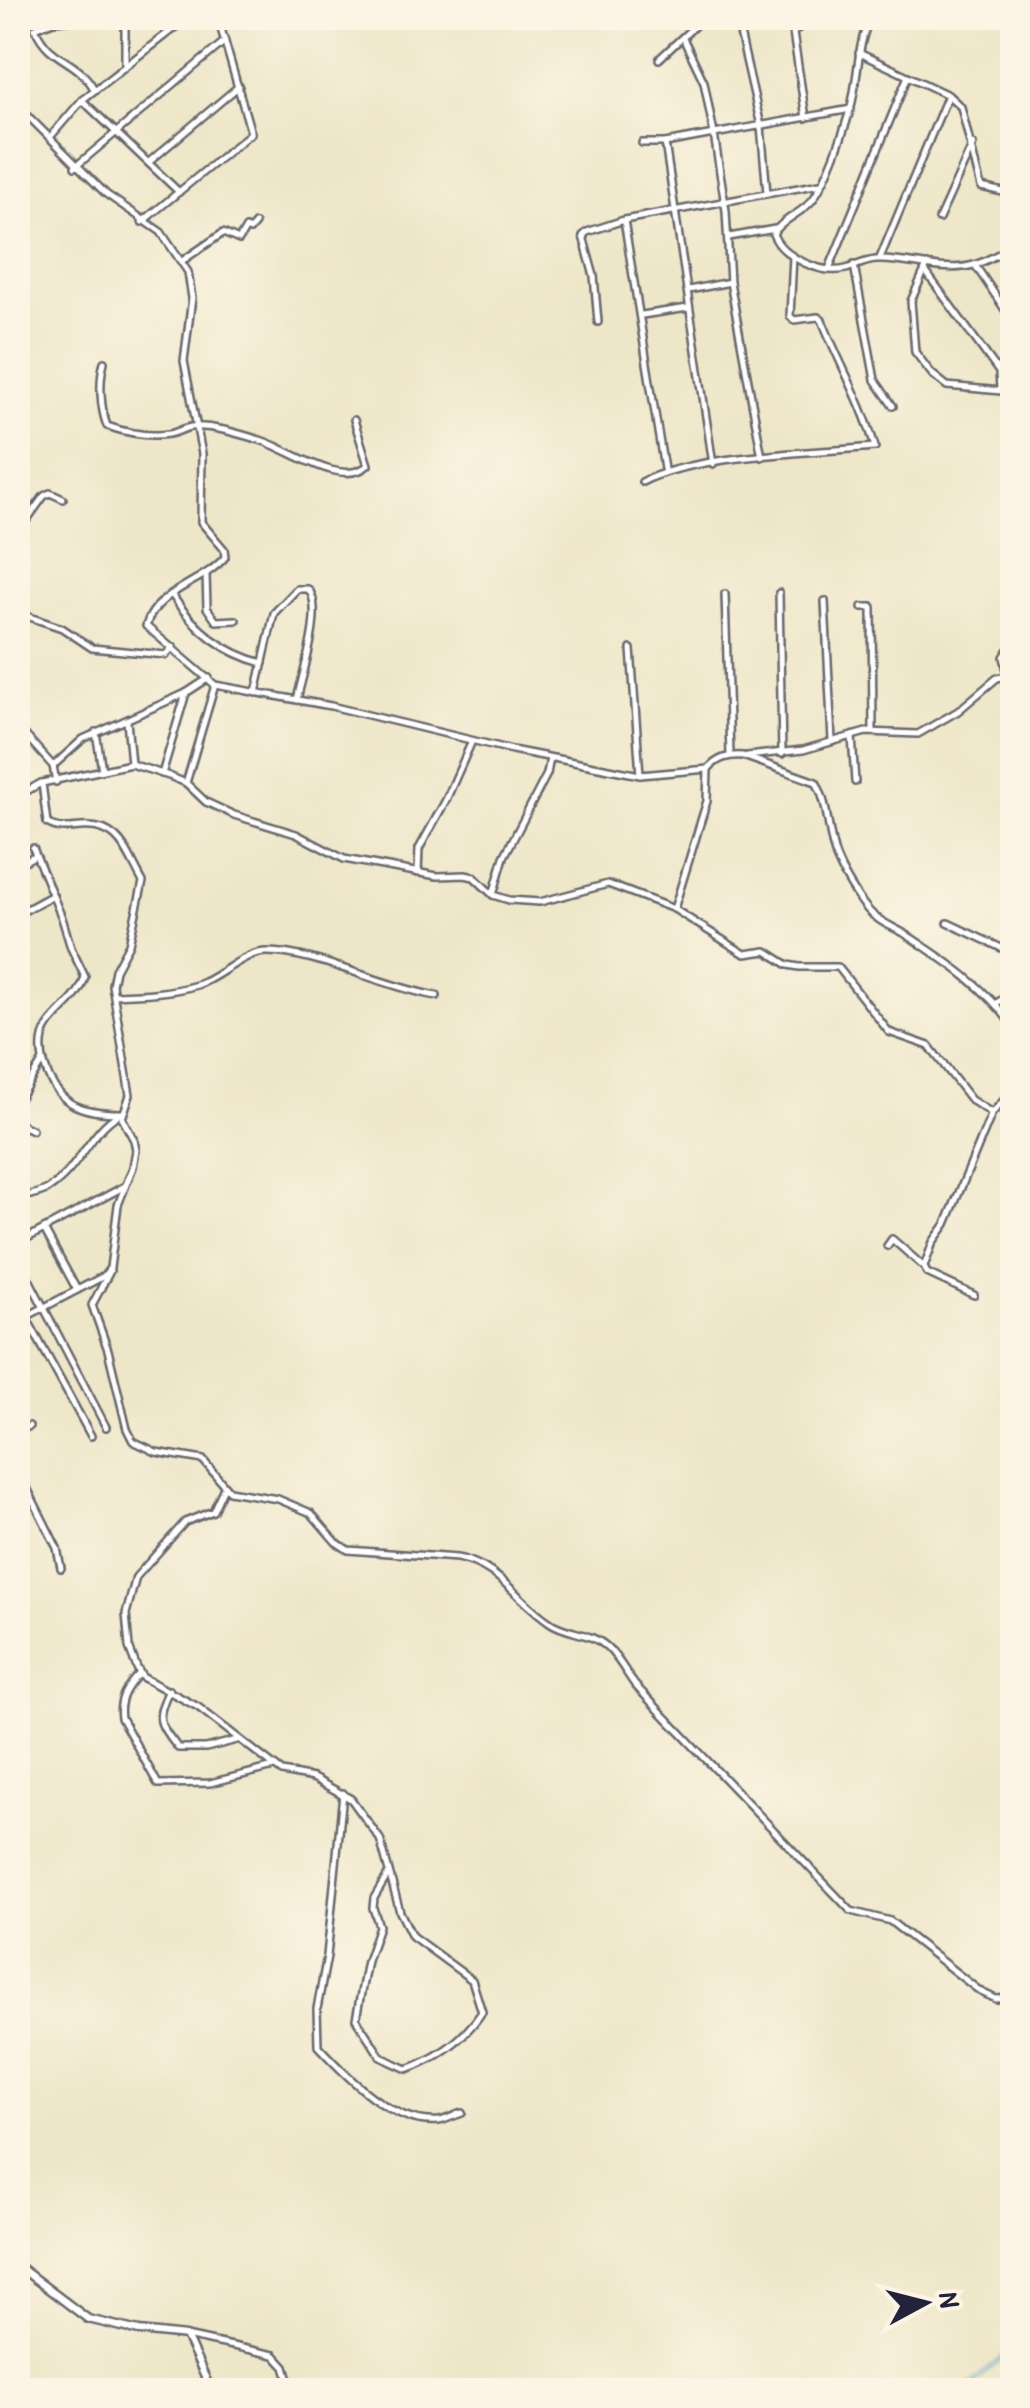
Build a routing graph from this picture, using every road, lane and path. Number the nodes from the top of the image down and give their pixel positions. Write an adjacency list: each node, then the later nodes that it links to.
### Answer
1 (86, 18): 8 (street)
2 (125, 18): 14 (street)
3 (188, 18): 14 (street)
4 (218, 18): 11 (street)
5 (703, 18): 10 (street)
6 (848, 18): 22 (street)
7 (870, 18): 12 (street)
8 (52, 19): 17 (street)
9 (739, 29): 23 (street)
10 (682, 38): 13 (street); 25 (street)
11 (225, 41): 16 (street); 24 (street)
12 (859, 53): 15 (street); 21 (street)
13 (659, 59)
14 (125, 65): 17 (street)
15 (908, 76): 18 (street); 50 (street)
16 (238, 86): 30 (street); 33 (street)
17 (94, 89): 19 (street)
18 (948, 95): 29 (street); 46 (street)
19 (82, 100): 24 (street); 26 (street)
20 (18, 106): 26 (street)
21 (851, 109): 22 (street); 32 (street)
22 (806, 118): 23 (street)
23 (760, 126): 25 (street); 35 (street)
24 (116, 131): 30 (street); 31 (street)
25 (714, 134): 28 (street); 36 (street)
26 (50, 138): 31 (street)
27 (642, 143): 28 (street)
28 (665, 143): 37 (street)
29 (973, 144): 34 (street); 38 (street)
30 (148, 162): 33 (street)
31 (75, 166): 40 (street)
32 (820, 184): 35 (street); 42 (street)
33 (179, 192): 40 (street)
34 (1012, 194)
35 (767, 195): 36 (street)
36 (724, 202): 37 (street); 43 (street)
37 (676, 210): 39 (street); 53 (street)
38 (940, 219)
39 (624, 220): 55 (street); 57 (street)
40 (142, 222): 47 (street)
41 (255, 224): 47 (street)
42 (776, 229): 43 (street); 45 (street)
43 (728, 236): 52 (street)
44 (1012, 247): 49 (street)
45 (792, 256): 50 (street); 64 (street)
46 (879, 260): 48 (street); 51 (street)
47 (182, 261): 63 (street)
48 (854, 265): 50 (street); 61 (street)
49 (975, 265): 51 (street); 56 (street)
50 (828, 269)
51 (927, 269): 59 (street); 59 (street)
52 (730, 282): 53 (street); 64 (street)
53 (688, 290): 54 (street)
54 (688, 308): 55 (street); 65 (street)
55 (641, 316): 66 (street)
56 (1012, 320)
57 (598, 322)
58 (104, 362): 63 (street)
59 (1000, 389): 60 (street)
60 (1012, 392)
61 (893, 406)
62 (354, 420): 63 (street)
63 (198, 428): 70 (street)
64 (762, 457): 65 (street)
65 (713, 464): 66 (street)
66 (664, 470): 67 (street)
67 (642, 482)
68 (63, 499): 69 (street)
69 (18, 532)
70 (206, 574): 72 (street); 77 (street)
71 (779, 593): 95 (street)
72 (172, 594): 79 (street); 81 (street)
73 (725, 594): 96 (street)
74 (825, 600): 94 (street)
75 (862, 607): 91 (street)
76 (18, 613): 79 (street)
77 (236, 620)
78 (1012, 645): 82 (street)
79 (173, 647): 83 (street)
80 (631, 649): 104 (street)
81 (262, 664): 85 (street); 87 (street)
82 (1010, 675): 91 (street)
83 (209, 678): 84 (street); 86 (street)
84 (216, 685): 85 (street); 108 (street)
85 (256, 693): 87 (street)
86 (186, 694): 88 (street); 103 (street)
87 (297, 700): 93 (street)
88 (127, 720): 90 (street); 99 (street)
89 (18, 727): 100 (street)
90 (96, 732): 100 (street); 102 (street)
91 (873, 732): 92 (street)
92 (852, 736): 94 (street); 106 (street)
93 (472, 740): 98 (street); 111 (street)
94 (832, 742): 95 (street)
95 (782, 754): 97 (street)
96 (730, 755): 97 (street); 101 (street)
97 (743, 756): 121 (street)
98 (550, 758): 104 (street); 113 (street)
99 (131, 764): 102 (street); 103 (street)
100 (53, 766): 105 (street)
101 (708, 769): 104 (street); 114 (street)
102 (102, 770): 105 (street)
103 (162, 774): 108 (street)
104 (640, 775)
105 (56, 782): 107 (street)
106 (855, 782)
107 (42, 783): 109 (street); 119 (street)
108 (186, 783): 111 (street)
109 (18, 796)
110 (18, 865): 112 (street)
111 (418, 873): 113 (street)
112 (53, 895): 115 (street); 124 (street)
113 (493, 895): 114 (street)
114 (674, 909): 127 (street)
115 (18, 914)
116 (948, 923): 117 (street)
117 (1012, 952)
118 (1012, 992): 121 (street)
119 (114, 995): 120 (street); 126 (street)
120 (437, 996)
121 (997, 1004): 122 (street)
122 (1012, 1025)
123 (1012, 1055): 127 (street)
124 (42, 1062): 125 (street); 126 (street)
125 (18, 1100)
126 (122, 1112): 130 (street); 131 (street)
127 (992, 1112): 136 (street)
128 (18, 1123): 129 (street)
129 (32, 1130)
130 (126, 1185): 132 (street); 137 (street)
131 (18, 1198)
132 (44, 1229): 133 (street); 138 (street)
133 (18, 1243)
134 (888, 1246): 136 (street)
135 (18, 1258): 140 (street)
136 (924, 1267): 139 (street)
137 (110, 1268): 138 (street); 148 (street)
138 (77, 1290): 140 (street)
139 (974, 1295)
140 (43, 1307): 141 (street); 144 (street)
141 (26, 1316): 142 (street); 146 (street)
142 (18, 1321)
143 (29, 1426): 145 (street)
144 (106, 1427)
145 (18, 1432)
146 (91, 1436)
147 (18, 1471): 149 (street)
148 (224, 1487): 150 (street); 156 (street)
149 (61, 1568)
150 (140, 1673): 151 (street); 153 (street)
151 (168, 1690): 152 (street); 152 (street)
152 (239, 1739): 153 (street)
153 (274, 1767): 154 (street)
154 (343, 1793): 155 (street); 157 (street)
155 (390, 1873): 155 (street)
156 (1012, 1998)
157 (462, 2113)
158 (18, 2266): 159 (street)
159 (186, 2336): 160 (street); 161 (street)
160 (211, 2390)
161 (292, 2390)

